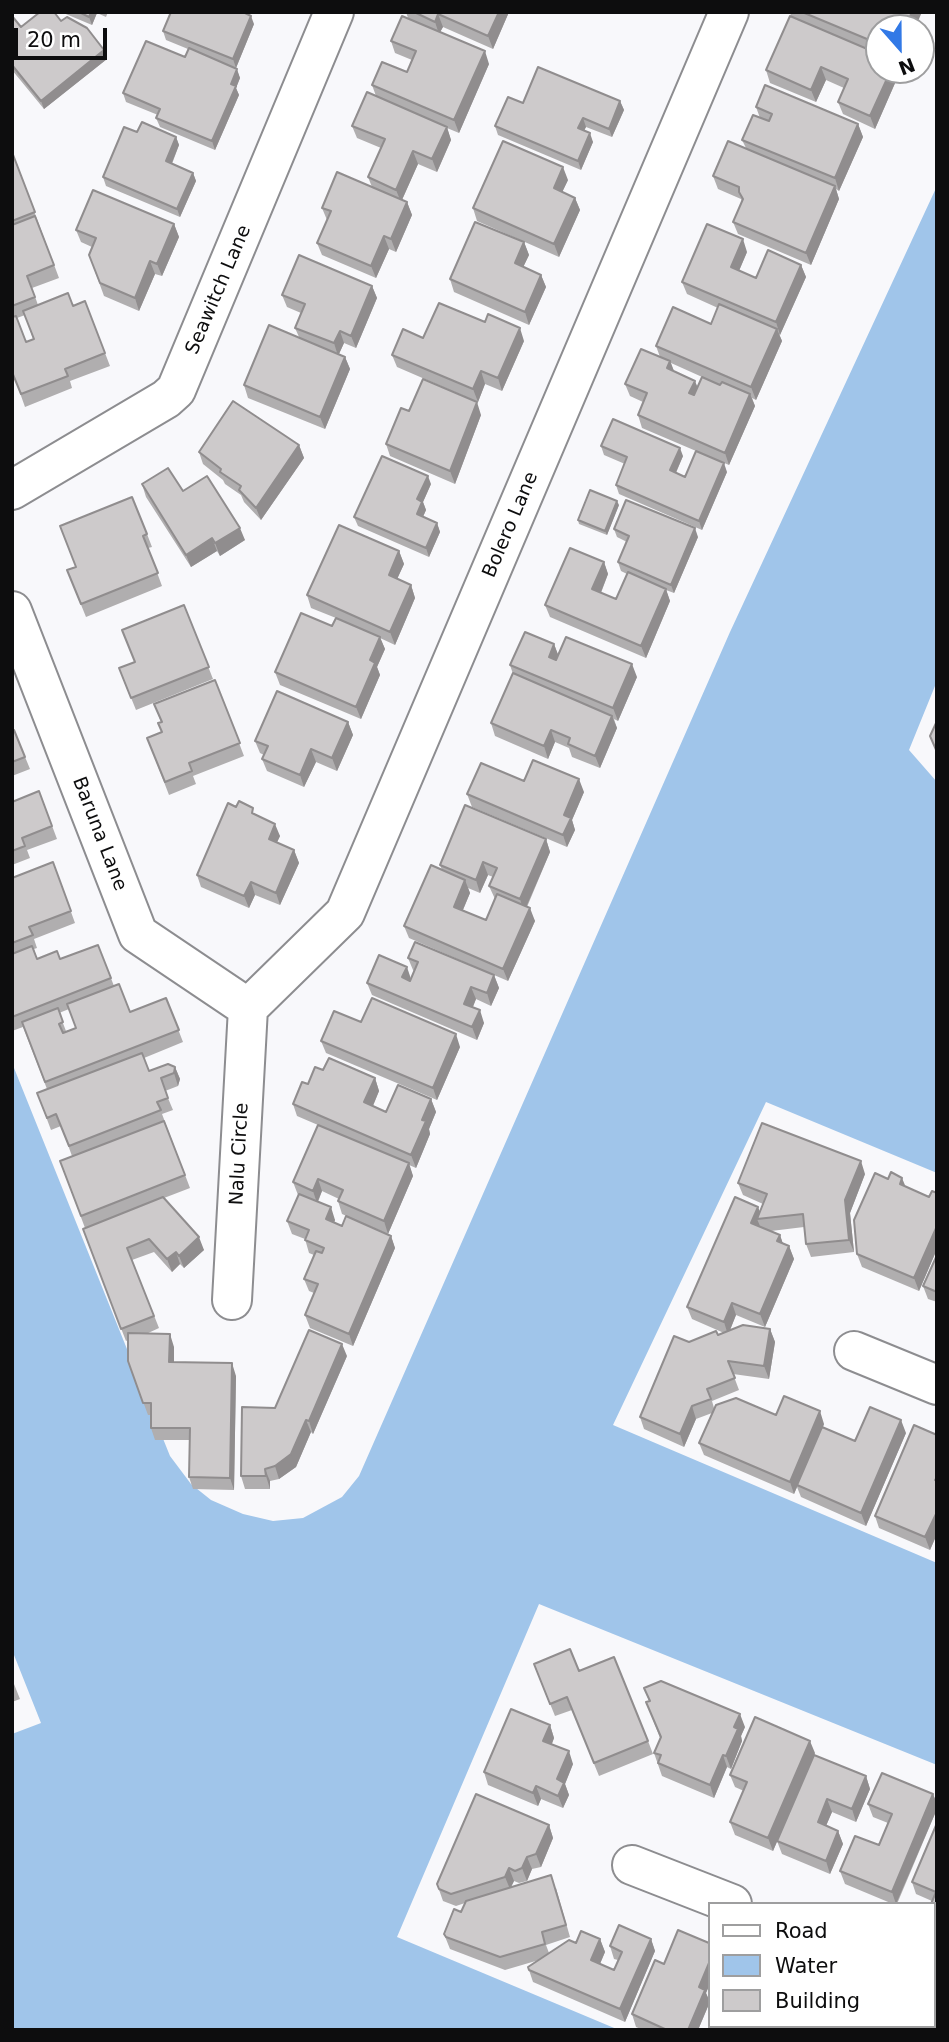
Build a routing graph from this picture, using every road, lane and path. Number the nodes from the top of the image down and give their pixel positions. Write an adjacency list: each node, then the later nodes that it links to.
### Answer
1 (334, 12): 3 (street, Seawitch Lane)
2 (729, 12): 5 (street, Bolero Lane)
3 (12, 490)
4 (12, 611): 5 (street, Baruna Lane)
5 (248, 1008): 6 (street, Nalu Circle)
6 (232, 1300)
7 (854, 1351): 8 (street)
8 (937, 1385)
9 (632, 1866): 10 (street)
10 (727, 1902)

